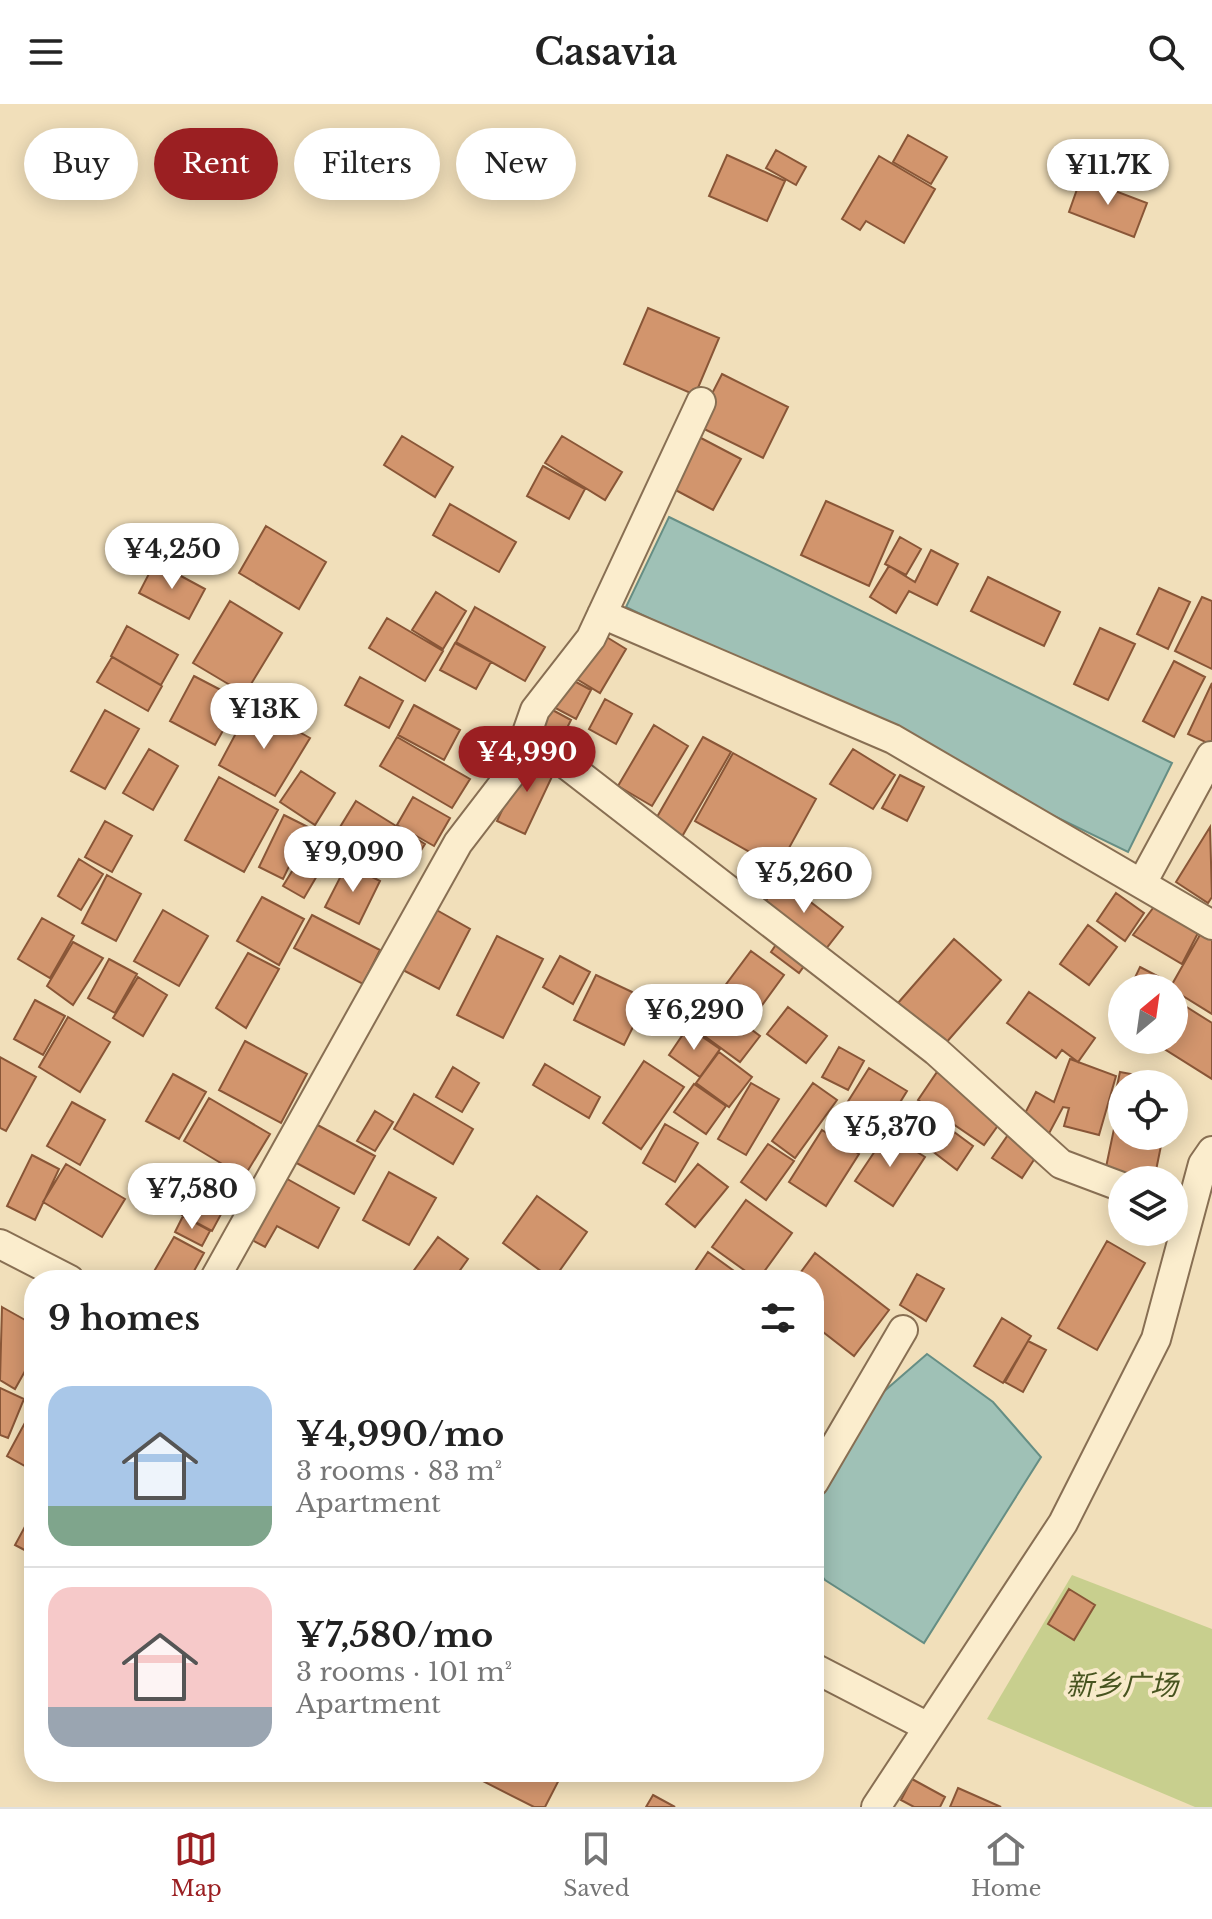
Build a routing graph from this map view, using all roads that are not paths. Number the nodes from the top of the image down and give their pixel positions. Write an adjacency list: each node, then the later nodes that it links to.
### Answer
1 (701, 402): 2 (street)
2 (602, 614): 3 (street); 5 (street)
3 (527, 734): 8 (street); 13 (street)
4 (1211, 756): 5 (street)
5 (1142, 883): 6 (street)
6 (1212, 925)
7 (1212, 1151): 9 (street)
8 (1108, 1182)
9 (1188, 1196)
10 (0, 1244): 12 (street)
11 (1175, 1246): 17 (street)
12 (51, 1270)
13 (220, 1270)
14 (903, 1330): 15 (street)
15 (824, 1465)
16 (824, 1673): 17 (street)
17 (928, 1727): 18 (street)
18 (876, 1807)

